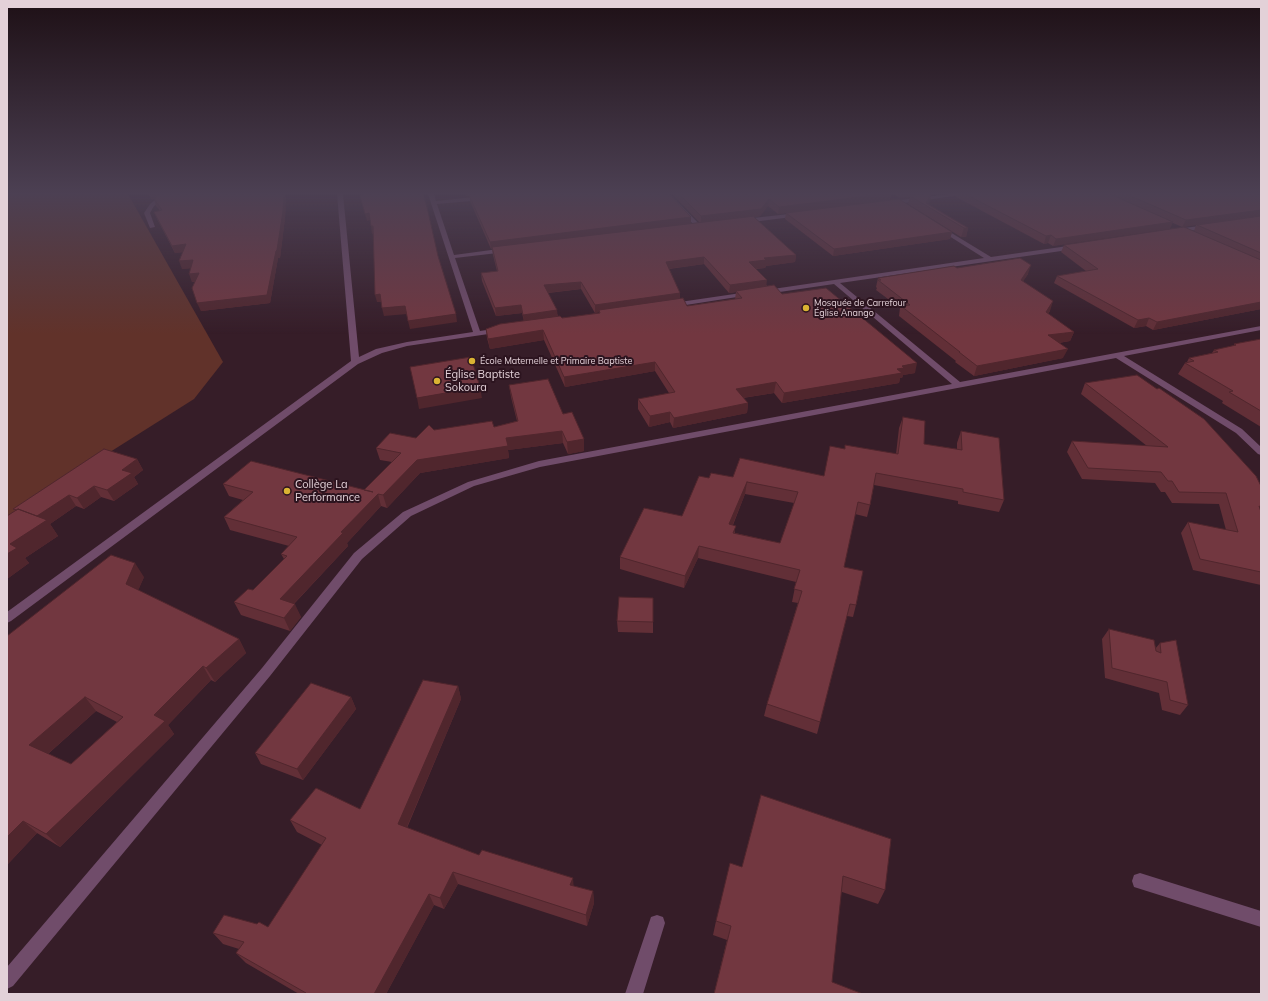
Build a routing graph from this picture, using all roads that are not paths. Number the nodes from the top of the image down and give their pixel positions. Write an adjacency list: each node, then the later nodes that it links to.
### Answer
1 (344, 241): 14 (street)
2 (447, 241): 6 (street)
3 (960, 241): 7 (street)
4 (1086, 245): 7 (street)
5 (514, 249): 6 (street)
6 (452, 257): 12 (street)
7 (989, 259): 8 (street)
8 (835, 282): 9 (street); 15 (street)
9 (664, 306)
10 (1261, 328): 13 (street)
11 (509, 329): 12 (street)
12 (478, 333): 14 (street)
13 (1117, 355): 15 (street); 16 (street)
14 (355, 362): 17 (street)
15 (958, 385): 21 (street)
16 (1261, 452)
17 (7, 618)
18 (1140, 881): 19 (street)
19 (1261, 919)
20 (657, 923): 22 (street)
21 (7, 980)
22 (634, 994)

